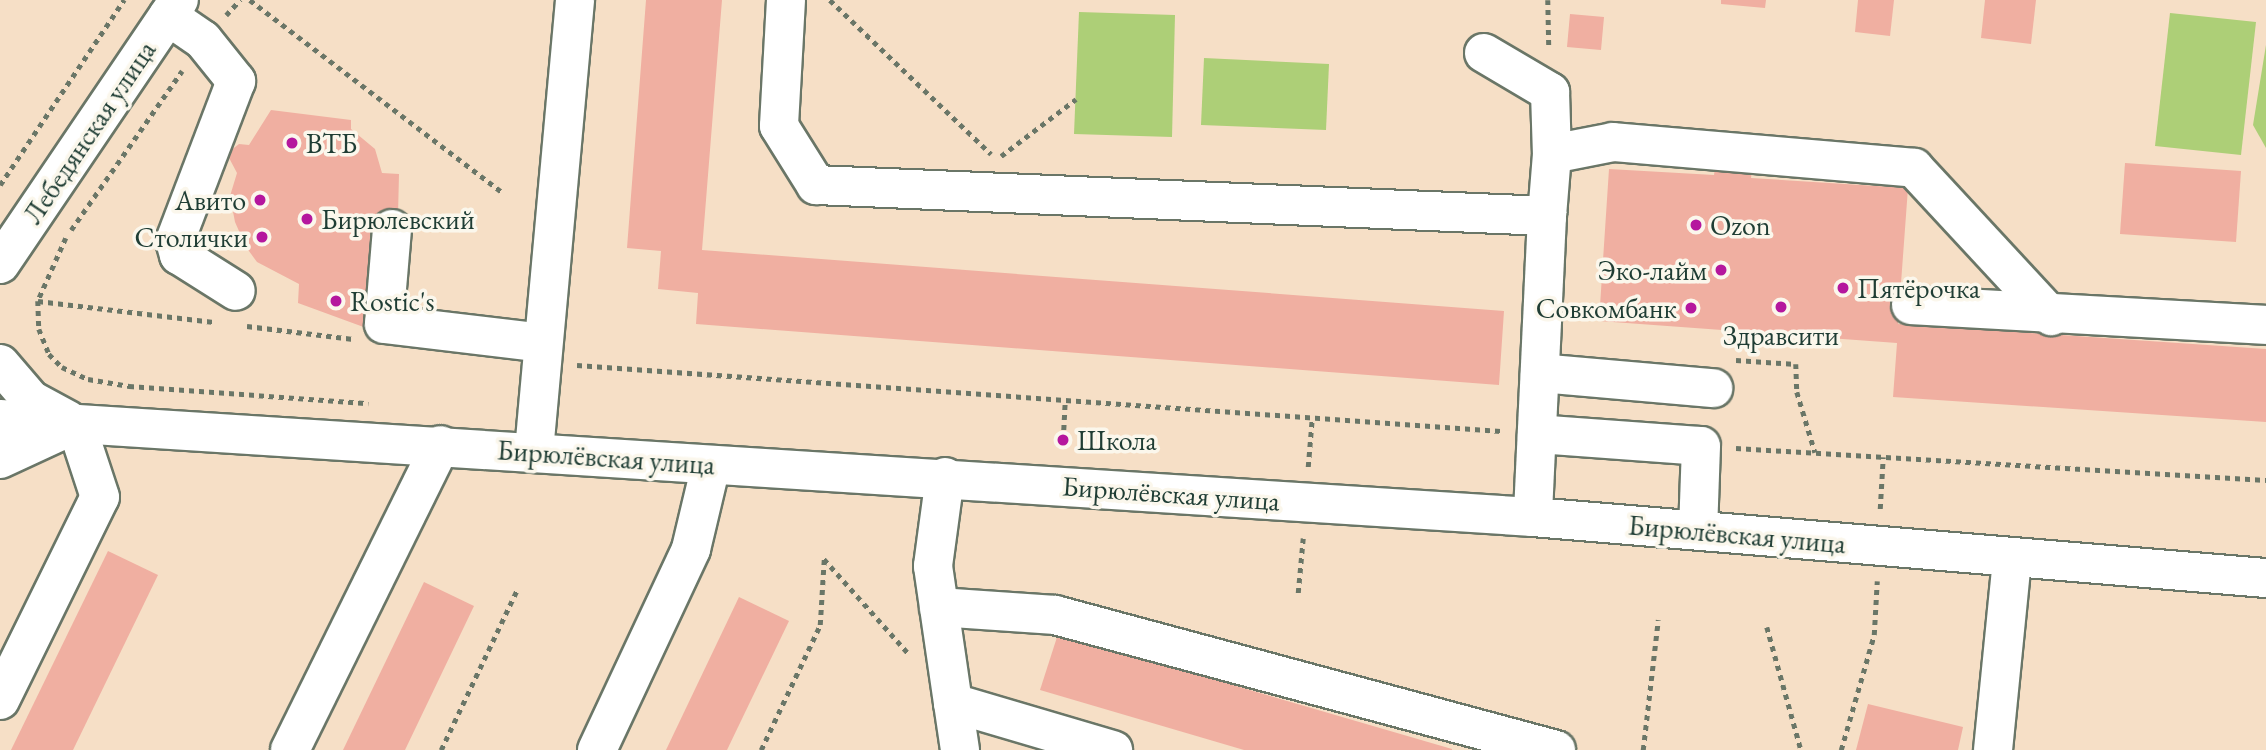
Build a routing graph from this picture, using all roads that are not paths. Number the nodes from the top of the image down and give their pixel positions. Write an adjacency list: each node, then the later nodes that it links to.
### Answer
1 (575, 0): 13 (street)
2 (786, 0): 6 (street)
3 (174, 8): 8 (street, Лебедянская улица); 10 (street)
4 (1484, 53): 5 (street)
5 (1552, 154): 6 (street); 11 (street)
6 (1547, 216): 15 (street)
7 (392, 229): 13 (street)
8 (0, 264)
9 (1911, 305): 11 (street)
10 (240, 309)
11 (2051, 316): 12 (street)
12 (2266, 325)
13 (542, 352): 21 (street)
14 (0, 364): 18 (street, Бирюлёвская улица)
15 (1540, 373): 16 (street); 19 (street)
16 (1713, 388)
17 (0, 419): 18 (street)
18 (76, 424): 20 (street, Бирюлёвская улица); 22 (street, Бирюлёвская улица); 30 (street)
19 (1537, 434): 25 (street); 26 (street)
20 (441, 445): 21 (street, Бирюлёвская улица); 32 (street)
21 (534, 451): 23 (street, Бирюлёвская улица)
22 (0, 459)
23 (711, 466): 24 (street, Бирюлёвская улица); 33 (street)
24 (945, 477): 25 (street, Бирюлёвская улица); 29 (street)
25 (1533, 517): 26 (street, Бирюлёвская улица)
26 (1698, 530): 27 (street, Бирюлёвская улица)
27 (2012, 559): 28 (street, Бирюлёвская улица); 37 (street)
28 (2266, 578)
29 (939, 607): 31 (street); 36 (street)
30 (0, 700)
31 (953, 703): 34 (street); 35 (street)
32 (290, 750)
33 (597, 750)
34 (960, 750)
35 (1114, 750)
36 (1556, 750)
37 (1993, 750)

